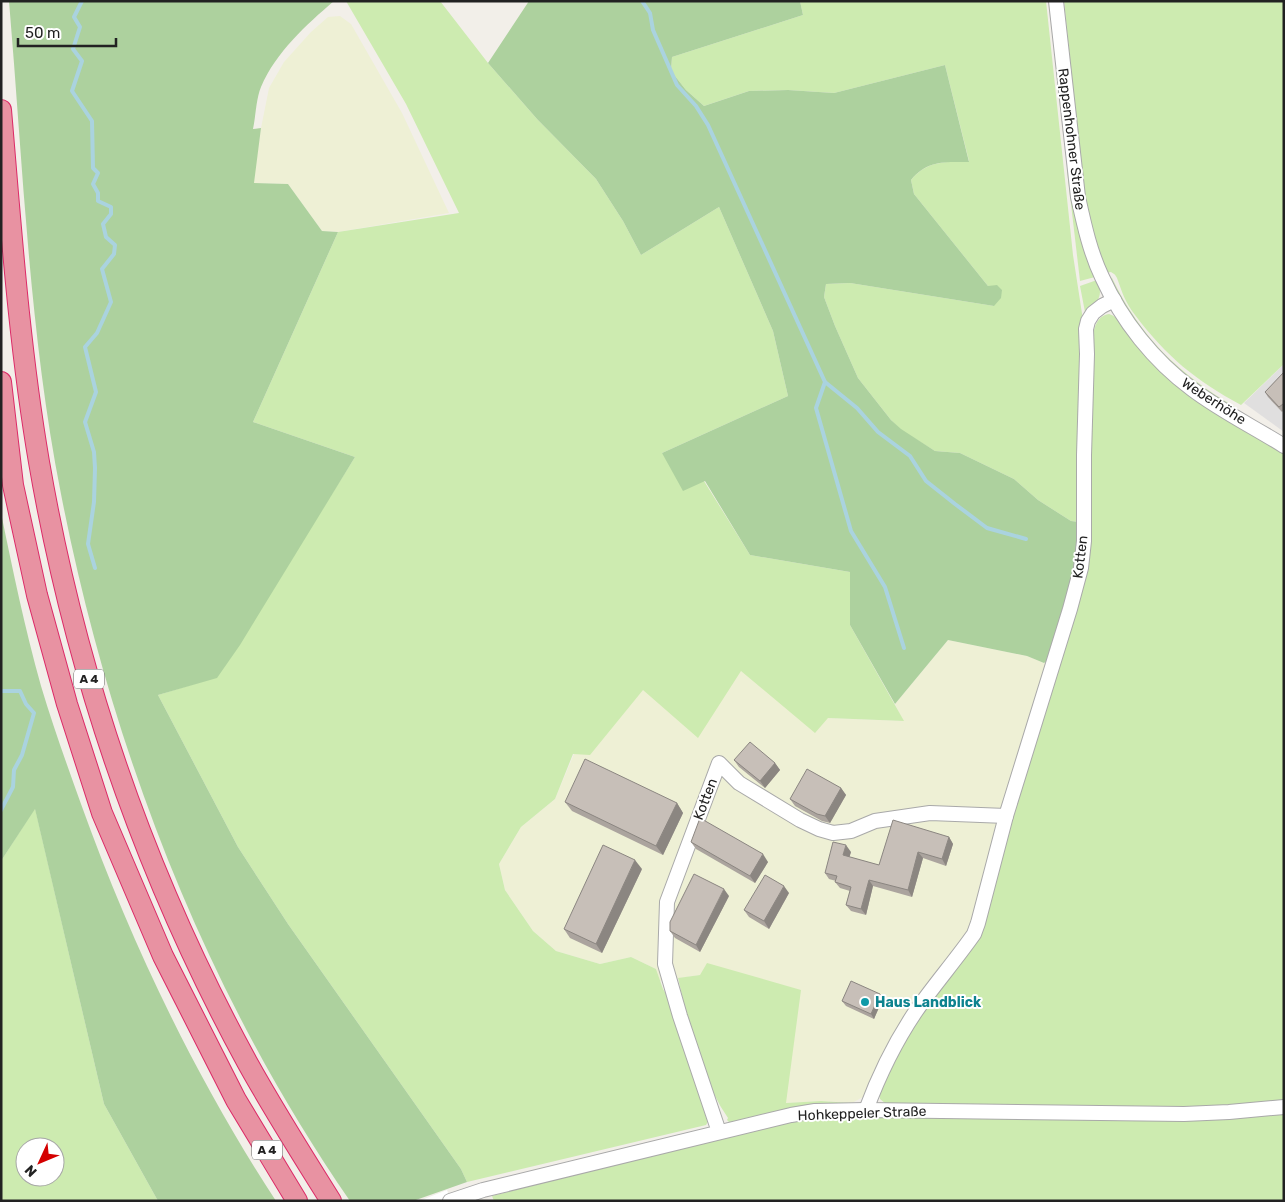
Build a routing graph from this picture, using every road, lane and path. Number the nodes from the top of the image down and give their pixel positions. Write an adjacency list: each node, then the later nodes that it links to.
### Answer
1 (1056, 1): 3 (street, Rappenhohner Straße)
2 (1, 110): 11 (highway, A 4)
3 (1114, 300): 5 (street, Weberhöhe); 6 (street, Kotten)
4 (1, 382): 10 (highway, A 4)
5 (1284, 446)
6 (1006, 816): 8 (street, Kotten); 9 (street, Kotten)
7 (1284, 1106): 8 (street, Hohkeppeler Straße)
8 (866, 1110): 9 (street, Hohkeppeler Straße)
9 (720, 1132): 12 (street, Hohkeppeler Straße)
10 (297, 1201)
11 (331, 1201)
12 (450, 1201)

